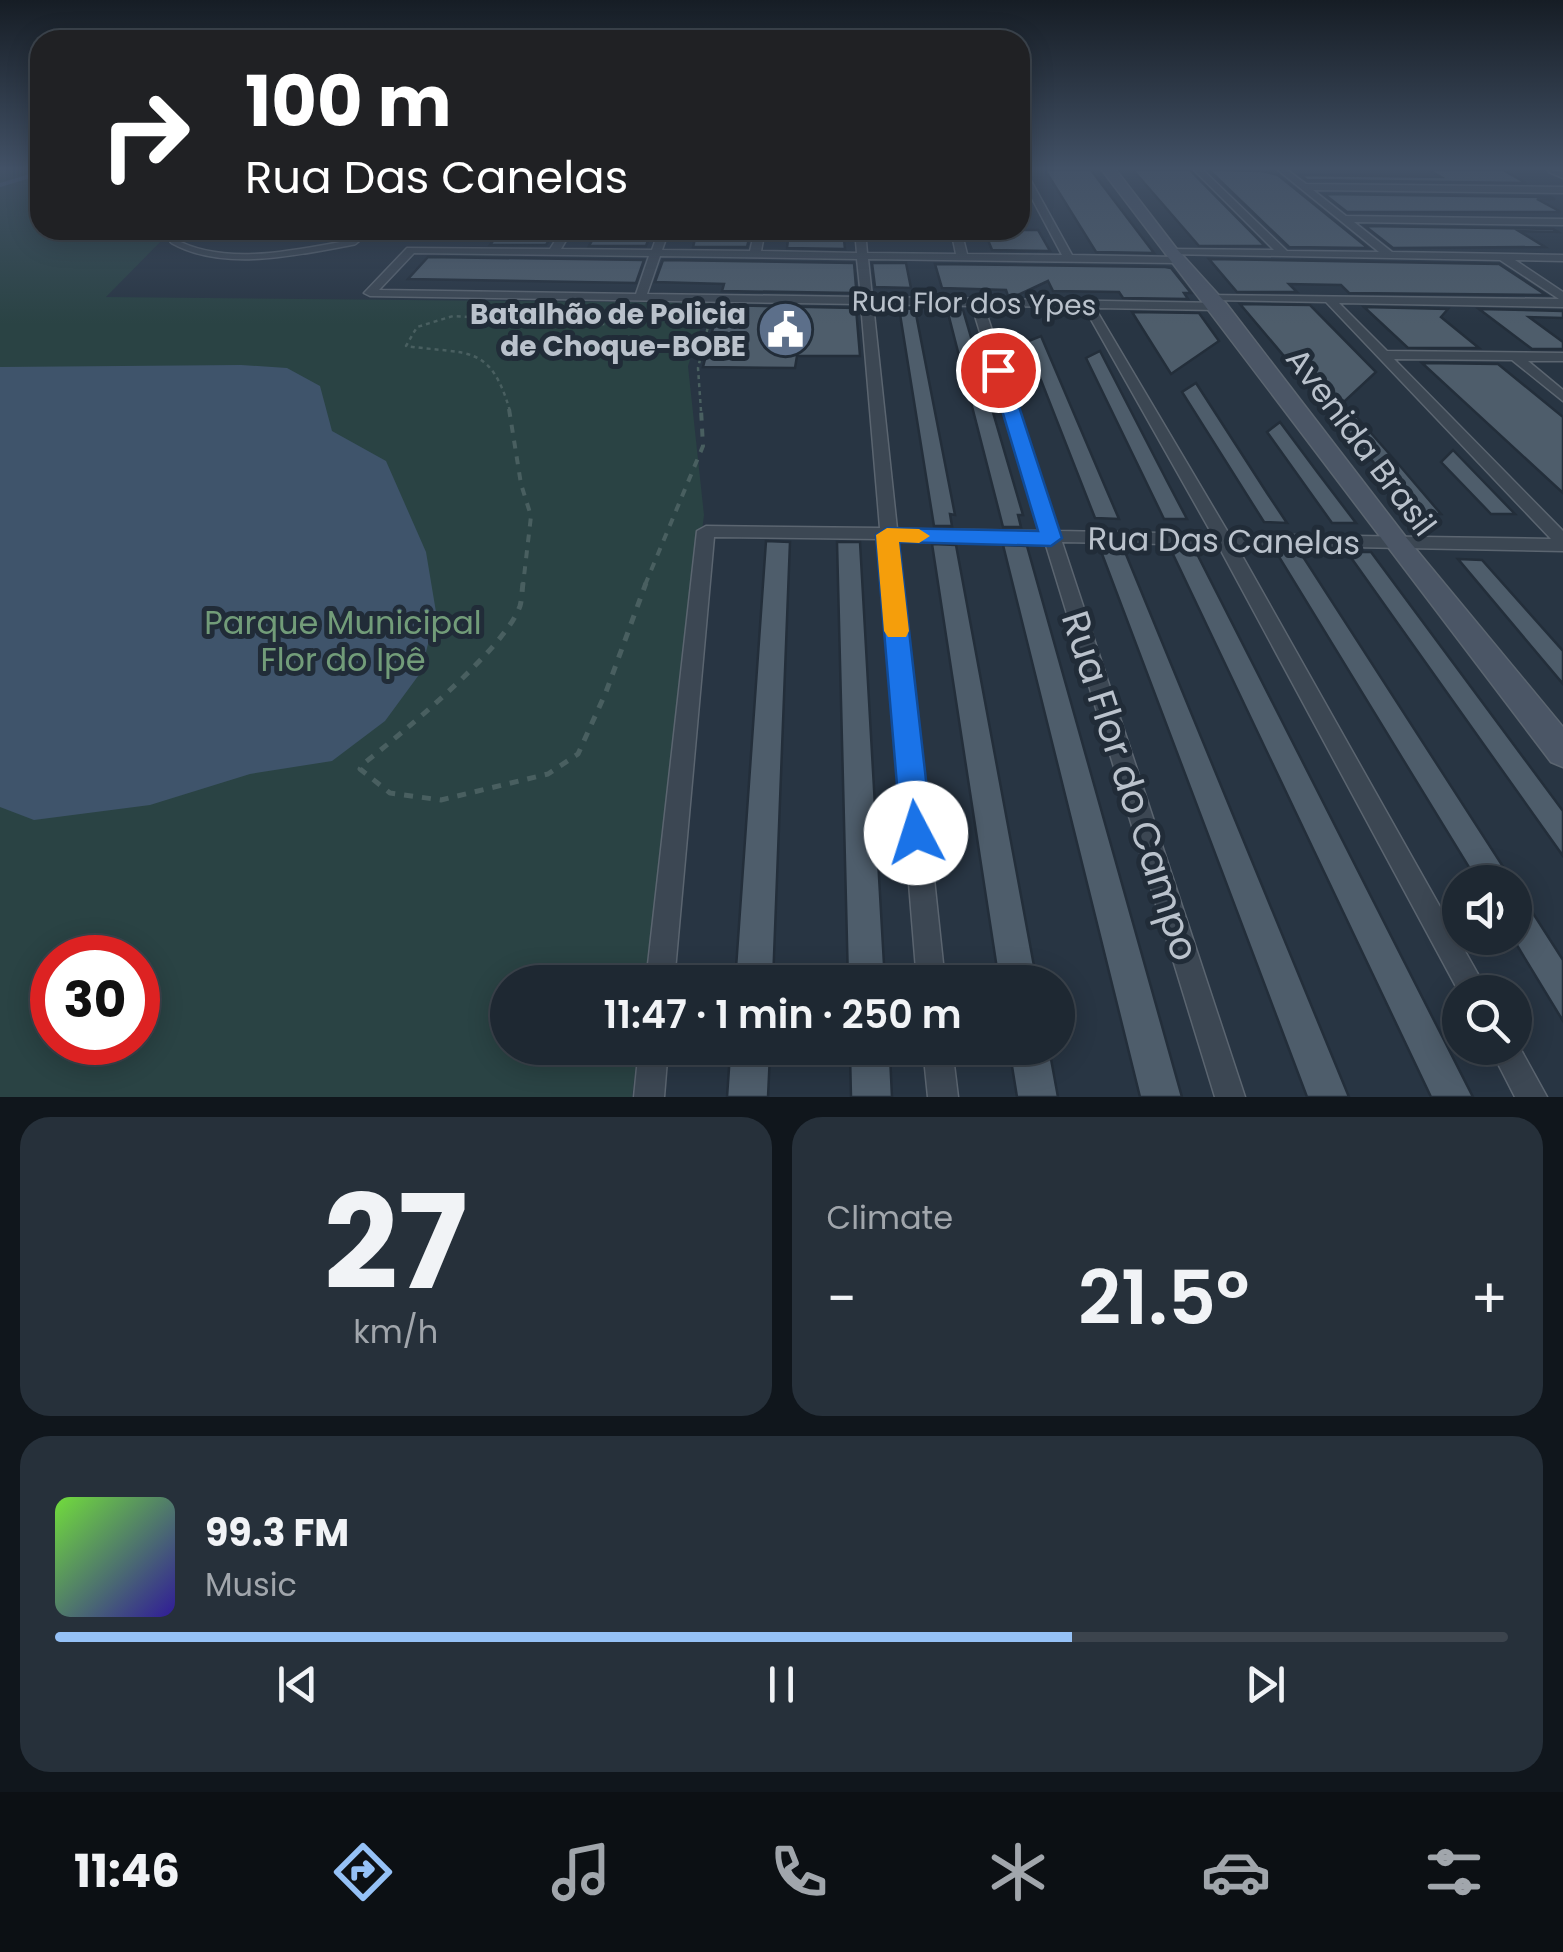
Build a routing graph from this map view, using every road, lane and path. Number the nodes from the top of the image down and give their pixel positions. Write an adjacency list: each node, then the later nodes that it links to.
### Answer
1 (1049, 221): 24 (street)
2 (1147, 221): 20 (street, Avenida Brasil)
3 (1250, 221): 17 (street)
4 (1347, 221): 18 (street)
5 (1504, 221): 6 (street)
6 (1563, 222)
7 (175, 240): 8 (lane)
8 (356, 240)
9 (561, 240): 14 (street)
10 (661, 240): 15 (street)
11 (758, 240): 16 (street)
12 (861, 240): 19 (street)
13 (958, 240): 21 (street)
14 (554, 251): 15 (street); 25 (street, Rua Flor dos Ypes)
15 (657, 252): 16 (street); 25 (street)
16 (754, 254): 19 (street)
17 (1284, 254): 18 (street); 20 (street)
18 (1390, 255): 22 (street)
19 (862, 256): 21 (street); 29 (street)
20 (1173, 256): 24 (street); 30 (street, Avenida Brasil)
21 (962, 257): 24 (street)
22 (1502, 257): 23 (street); 28 (street)
23 (1563, 258)
24 (1069, 259)
25 (640, 298): 27 (street, Rua Flor dos Ypes)
26 (1329, 298): 28 (street, Rua Flor dos Ypes); 30 (street, Rua Flor dos Ypes); 34 (street)
27 (715, 299): 29 (street, Rua Flor dos Ypes); 33 (path)
28 (1563, 300)
29 (867, 301): 31 (street, Rua Flor dos Ypes); 38 (street)
30 (1214, 302): 32 (street, Rua Flor dos Ypes); 41 (street, Avenida Brasil)
31 (977, 303): 32 (street, Rua Flor dos Ypes); 39 (street, Rua Flor do Campo)
32 (1088, 304): 40 (street)
33 (710, 318): 33 (path)
34 (1384, 355): 35 (street); 42 (street)
35 (1515, 356): 36 (street); 37 (street)
36 (1563, 357)
37 (1563, 397)
38 (887, 535): 39 (street, Rua Das Canelas); 44 (street, Rua Das Canelas); 45 (street)
39 (1051, 538): 40 (street, Rua Das Canelas); 52 (street, Rua Flor do Campo)
40 (1226, 542): 41 (street, Rua Das Canelas); 46 (street)
41 (1395, 542): 42 (street, Rua Das Canelas); 43 (street, Avenida Brasil)
42 (1563, 543)
43 (1563, 752)
44 (662, 965)
45 (929, 965)
46 (1465, 975)
47 (652, 1065): 50 (street)
48 (939, 1065): 51 (street)
49 (1514, 1065): 53 (street)
50 (649, 1097)
51 (942, 1097)
52 (1230, 1097)
53 (1532, 1097)

